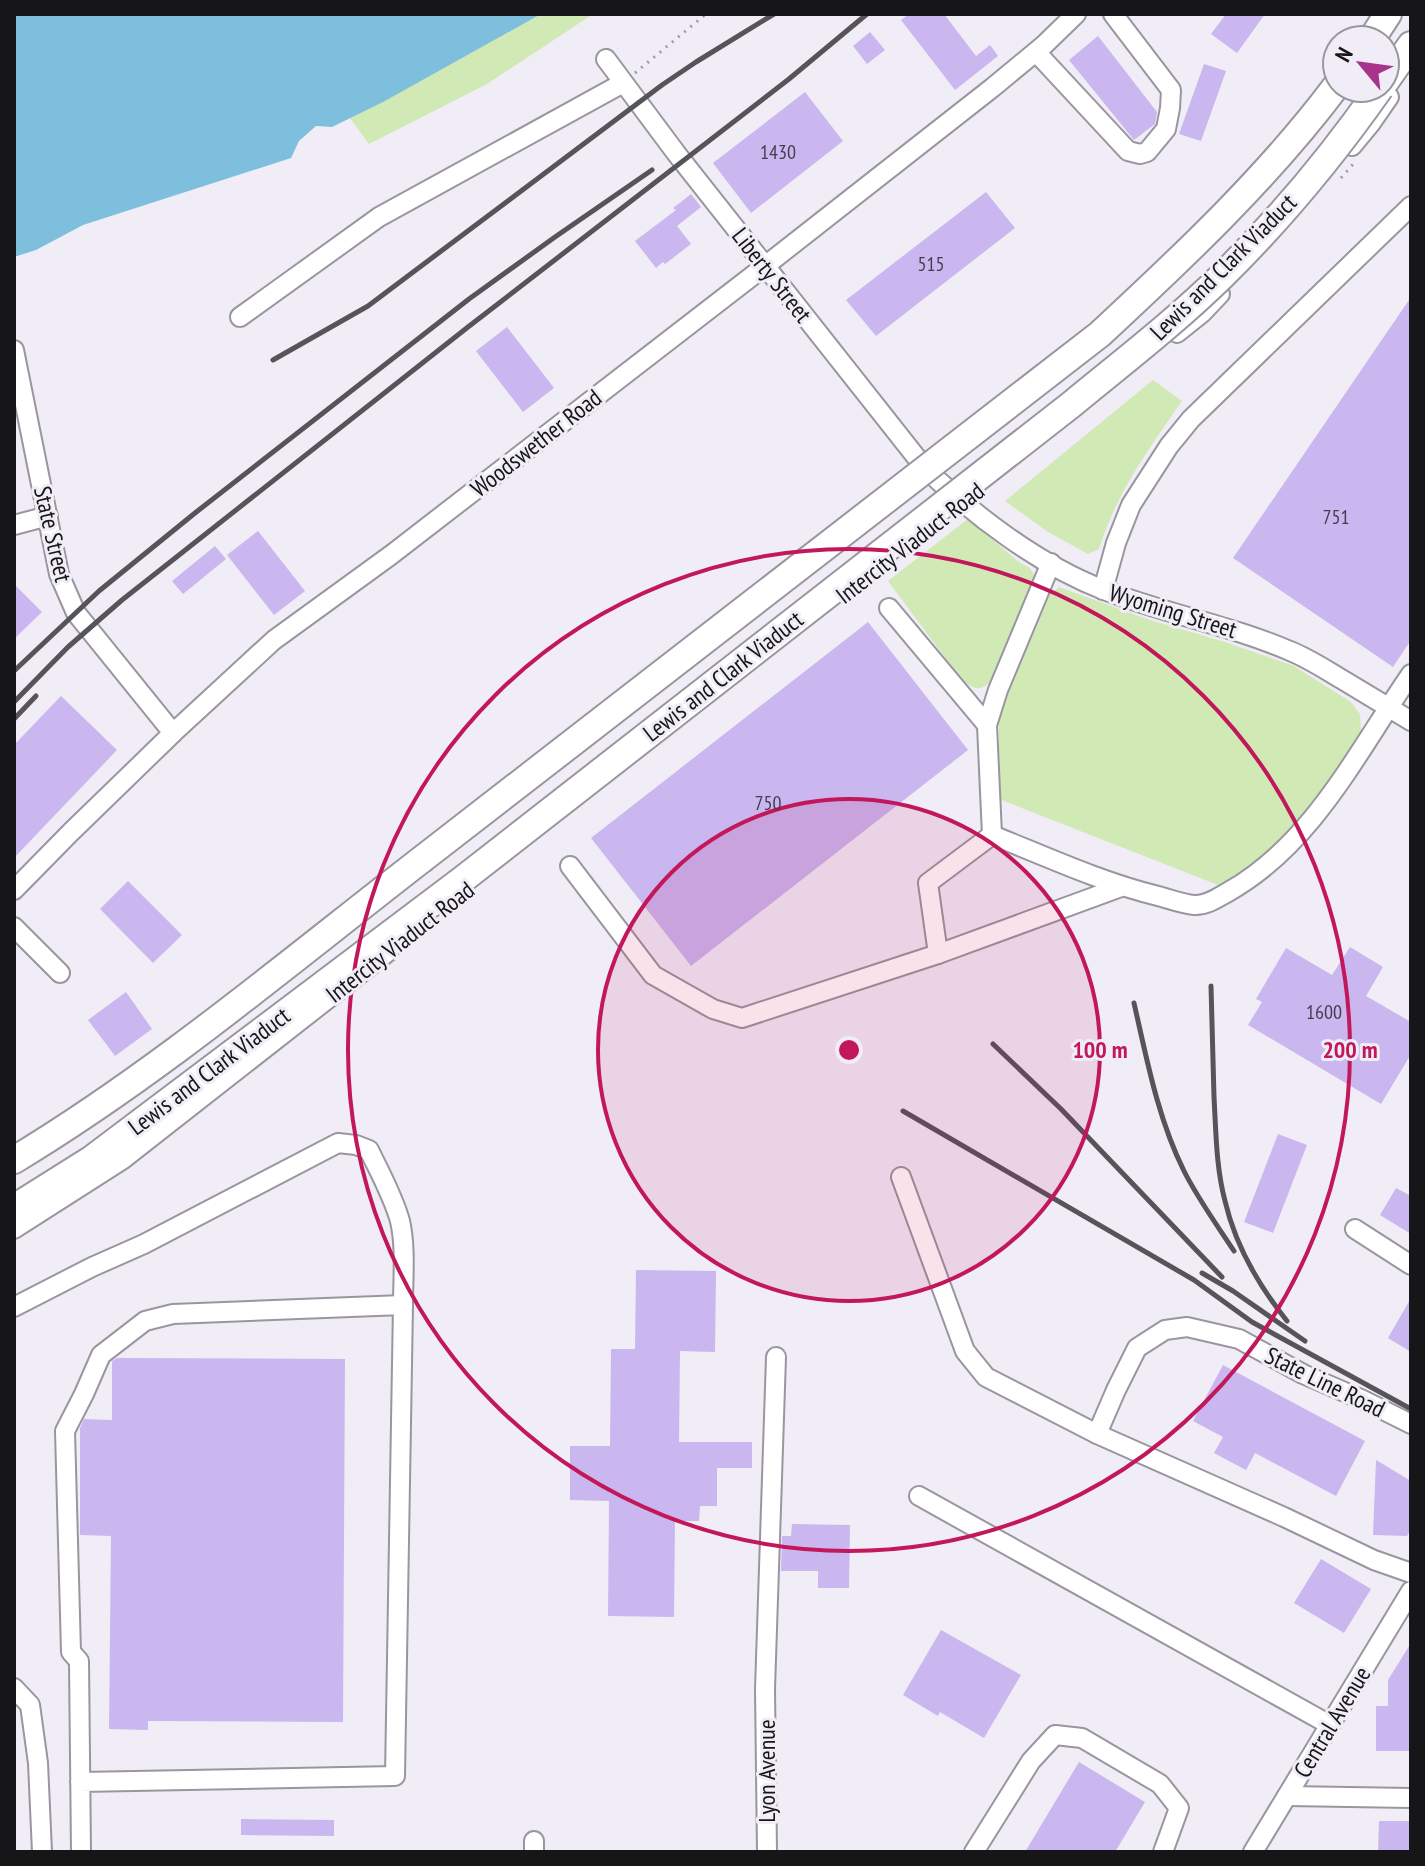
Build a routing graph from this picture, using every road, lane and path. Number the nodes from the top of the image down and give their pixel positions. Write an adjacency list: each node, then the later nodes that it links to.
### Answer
1 (706, 14): 7 (path)
2 (1076, 14): 4 (street, Woodswether Road)
3 (1113, 14): 4 (street)
4 (1036, 52): 11 (street, Woodswether Road)
5 (606, 59): 7 (street, Liberty Street)
6 (1411, 65): 15 (street, Intercity Viaduct Road)
7 (623, 83): 11 (street, Liberty Street); 12 (street)
8 (1321, 104): 33 (highway, Lewis and Clark Viaduct, bridge)
9 (1368, 104): 35 (highway, Lewis and Clark Viaduct, bridge)
10 (1411, 206): 19 (street)
11 (765, 266): 14 (street, Liberty Street); 25 (street, Woodswether Road)
12 (240, 317)
13 (14, 350): 16 (street, State Street)
14 (944, 486): 15 (street, Wyoming Street)
15 (962, 502): 18 (street, Wyoming Street); 36 (street, Intercity Viaduct Road)
16 (48, 516): 17 (street); 25 (street, State Street)
17 (14, 525)
18 (1051, 563): 19 (street, Wyoming Street); 24 (street)
19 (1103, 590): 22 (street, Wyoming Street)
20 (889, 608): 24 (street)
21 (1411, 674): 22 (street)
22 (1388, 707): 23 (street, Wyoming Street); 28 (street)
23 (1411, 721)
24 (987, 725): 26 (street)
25 (173, 733): 29 (street, Woodswether Road)
26 (992, 835): 28 (street); 31 (street)
27 (570, 866): 31 (street)
28 (1121, 887): 31 (street)
29 (14, 890)
30 (14, 927): 32 (street)
31 (938, 954)
32 (60, 973)
33 (14, 1160)
34 (901, 1177): 43 (street)
35 (14, 1208)
36 (14, 1229)
37 (1355, 1229): 38 (street)
38 (1411, 1265)
39 (403, 1305): 40 (street); 49 (street); 49 (street)
40 (14, 1307)
41 (776, 1357): 54 (street, Lyon Avenue)
42 (1411, 1424): 43 (street, State Line Road)
43 (1097, 1434): 45 (street)
44 (919, 1496): 48 (street)
45 (1411, 1573)
46 (1411, 1591): 48 (street, Central Avenue)
47 (14, 1688): 52 (street)
48 (1330, 1725): 50 (street, Central Avenue)
49 (80, 1782): 53 (street)
50 (1287, 1796): 51 (street); 57 (street, Central Avenue)
51 (1411, 1798)
52 (42, 1852)
53 (81, 1852)
54 (767, 1852)
55 (974, 1852): 56 (street)
56 (1163, 1852)
57 (1253, 1852)

